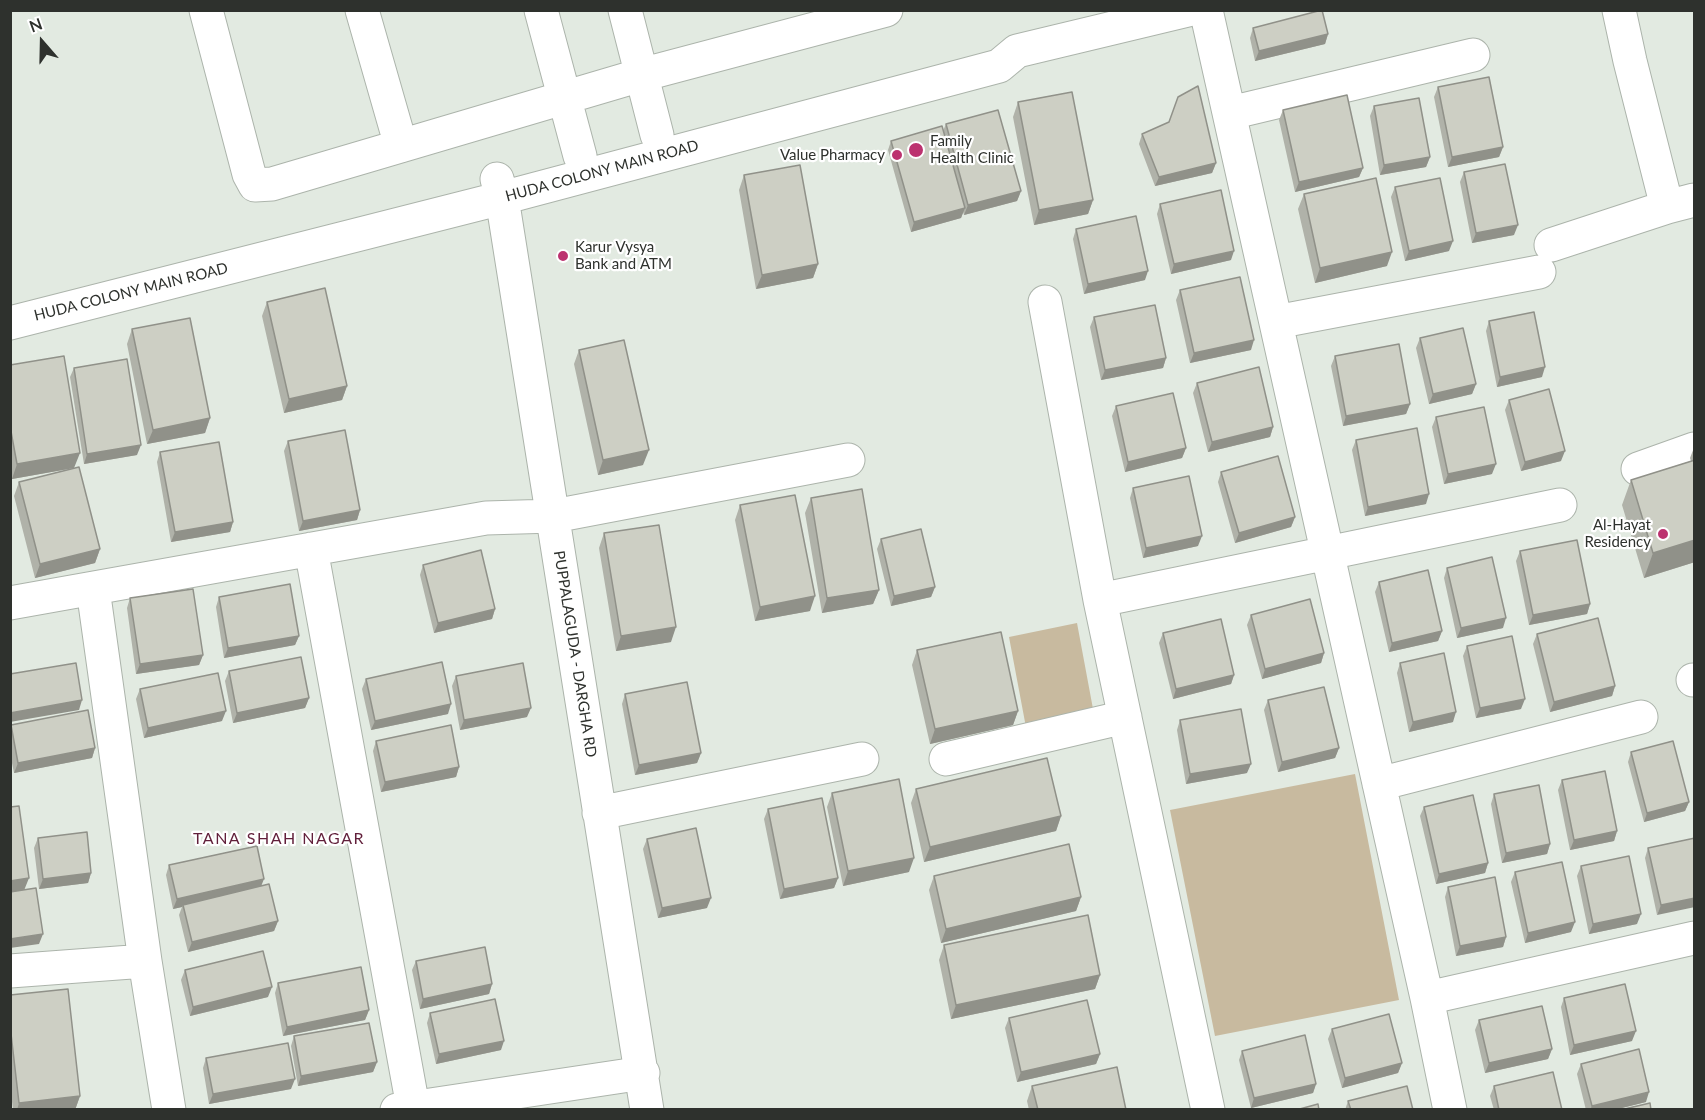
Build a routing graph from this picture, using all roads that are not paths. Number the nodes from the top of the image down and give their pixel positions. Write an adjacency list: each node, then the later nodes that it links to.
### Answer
1 (206, 10): 16 (street)
2 (362, 10): 16 (street)
3 (541, 10): 13 (street)
4 (625, 10): 12 (street)
5 (886, 10): 9 (street)
6 (1188, 10): 10 (street, HUDA COLONY MAIN ROAD)
7 (1206, 10): 14 (street)
8 (1619, 10): 19 (street)
9 (794, 22): 12 (street)
10 (1004, 54): 15 (street); 18 (street, HUDA COLONY MAIN ROAD)
11 (1473, 55): 14 (street)
12 (640, 75): 13 (street); 15 (street)
13 (563, 98): 16 (street); 17 (street)
14 (1230, 112): 22 (street)
15 (657, 135): 17 (street)
16 (401, 146)
17 (580, 156): 18 (street)
18 (500, 189): 20 (street); 23 (street, HUDA COLONY MAIN ROAD); 28 (street, PUPPALAGUDA - DARGHA RD)
19 (1681, 203): 22 (street)
20 (10, 299)
21 (1045, 302): 32 (street)
22 (1276, 322): 30 (street)
23 (10, 323)
24 (1695, 449): 26 (street)
25 (848, 460): 28 (street)
26 (1638, 469)
27 (1560, 505): 30 (street)
28 (554, 516): 29 (street); 39 (street, PUPPALAGUDA - DARGHA RD)
29 (311, 549): 31 (street); 45 (street)
30 (1327, 552): 32 (street); 38 (street)
31 (93, 589): 33 (street); 41 (street)
32 (1100, 600): 34 (street)
33 (10, 603)
34 (1125, 717): 37 (street); 48 (street)
35 (1641, 717): 38 (street)
36 (862, 759): 39 (street)
37 (946, 759)
38 (1379, 784): 43 (street)
39 (599, 813): 44 (street, PUPPALAGUDA - DARGHA RD)
40 (1694, 938): 43 (street)
41 (145, 961): 42 (street); 46 (street)
42 (10, 971)
43 (1427, 998): 49 (street)
44 (643, 1073): 45 (street); 47 (street, PUPPALAGUDA - DARGHA RD)
45 (405, 1108)
46 (169, 1110)
47 (648, 1110)
48 (1208, 1110)
49 (1450, 1110)

